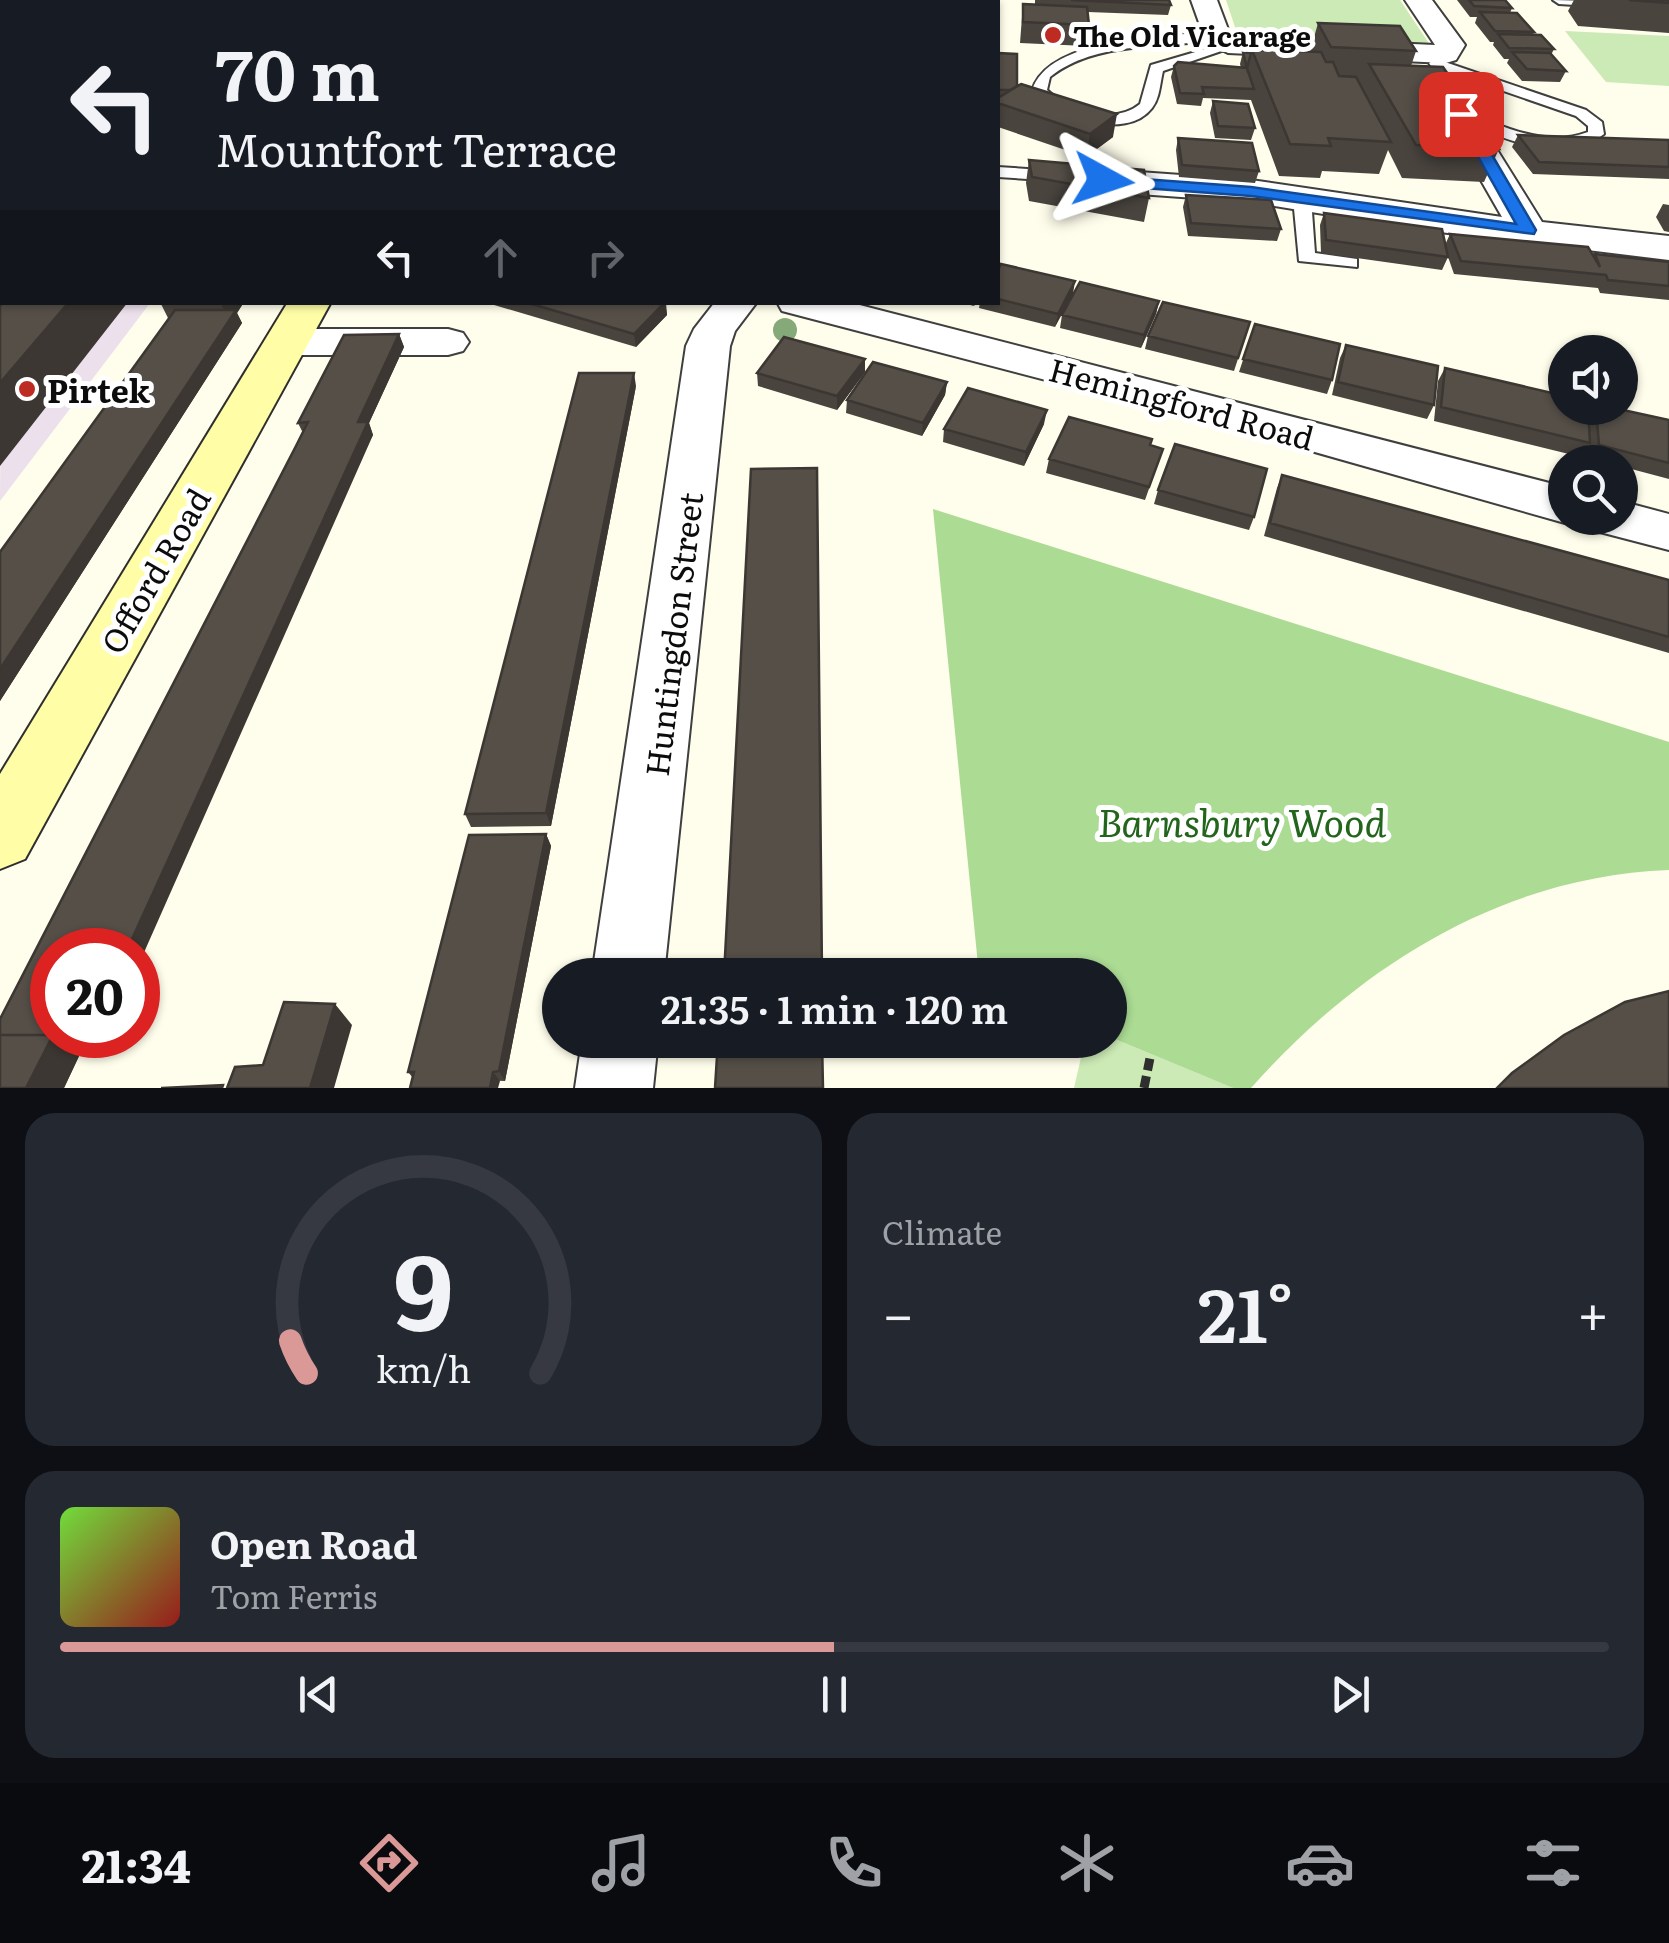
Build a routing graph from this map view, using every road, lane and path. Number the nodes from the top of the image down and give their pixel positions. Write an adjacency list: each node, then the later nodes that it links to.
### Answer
1 (1204, 0): 5 (street)
2 (1418, 0): 6 (street)
3 (1559, 0): 4 (lane)
4 (1669, 8)
5 (1222, 40): 5 (lane); 6 (street)
6 (1441, 58): 7 (street); 7 (lane)
7 (1461, 114): 12 (street)
8 (1000, 172): 9 (lane)
9 (1068, 177)
10 (1130, 182): 11 (street)
11 (1302, 198): 12 (street); 14 (lane)
12 (1528, 230): 13 (street)
13 (1669, 248)
14 (1350, 262)
15 (735, 305): 23 (street, Huntingdon Street)
16 (809, 305): 19 (street, Hemingford Road)
17 (299, 322): 18 (street); 22 (street, Offord Road)
18 (448, 342)
19 (1548, 499)
20 (1638, 524): 21 (street)
21 (1669, 532)
22 (0, 838)
23 (630, 958)
24 (1151, 1053): 27 (path)
25 (618, 1058): 26 (street)
26 (614, 1088)
27 (1144, 1088)

